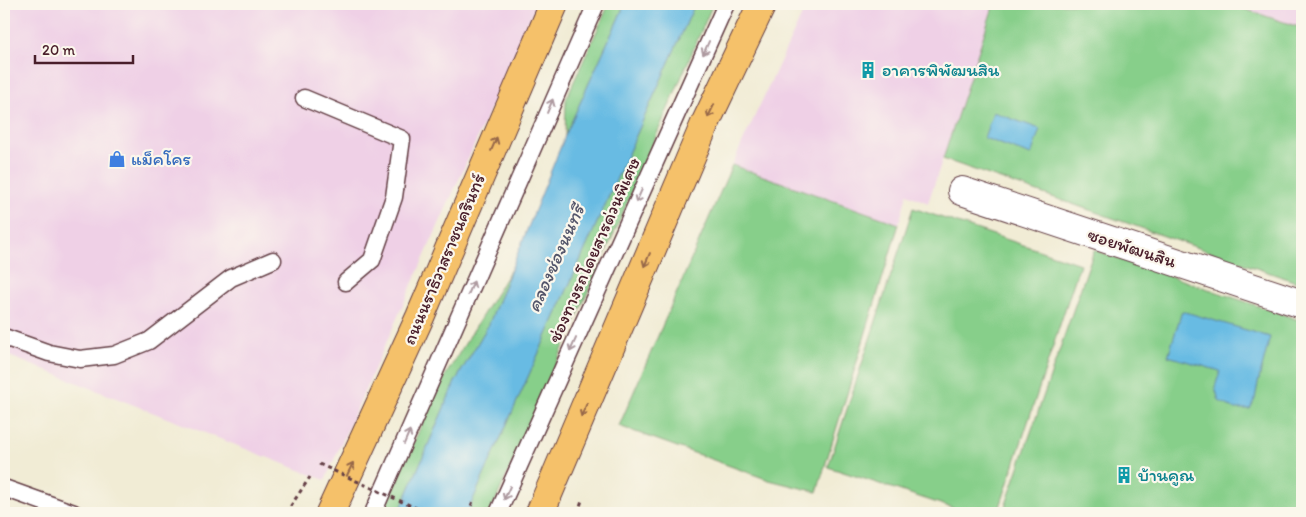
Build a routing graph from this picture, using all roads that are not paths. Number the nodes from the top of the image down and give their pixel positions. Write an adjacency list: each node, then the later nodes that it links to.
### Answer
1 (554, 4): 13 (main road, ถนนนราธิวาสราชนครินทร์, one-way to 1)
2 (596, 4): 14 (lane, one-way to 2)
3 (726, 4): 15 (lane, ช่องทางรถโดยสารด่วนพิเศษ, one-way to 15)
4 (762, 4): 16 (main road, one-way to 16)
5 (304, 98): 8 (lane)
6 (962, 192): 9 (street, ซอยพัฒนสิน)
7 (273, 260): 10 (lane)
8 (346, 282)
9 (1302, 304)
10 (4, 337)
11 (4, 488): 12 (lane)
12 (74, 513)
13 (330, 513)
14 (373, 513)
15 (498, 513)
16 (540, 513)

